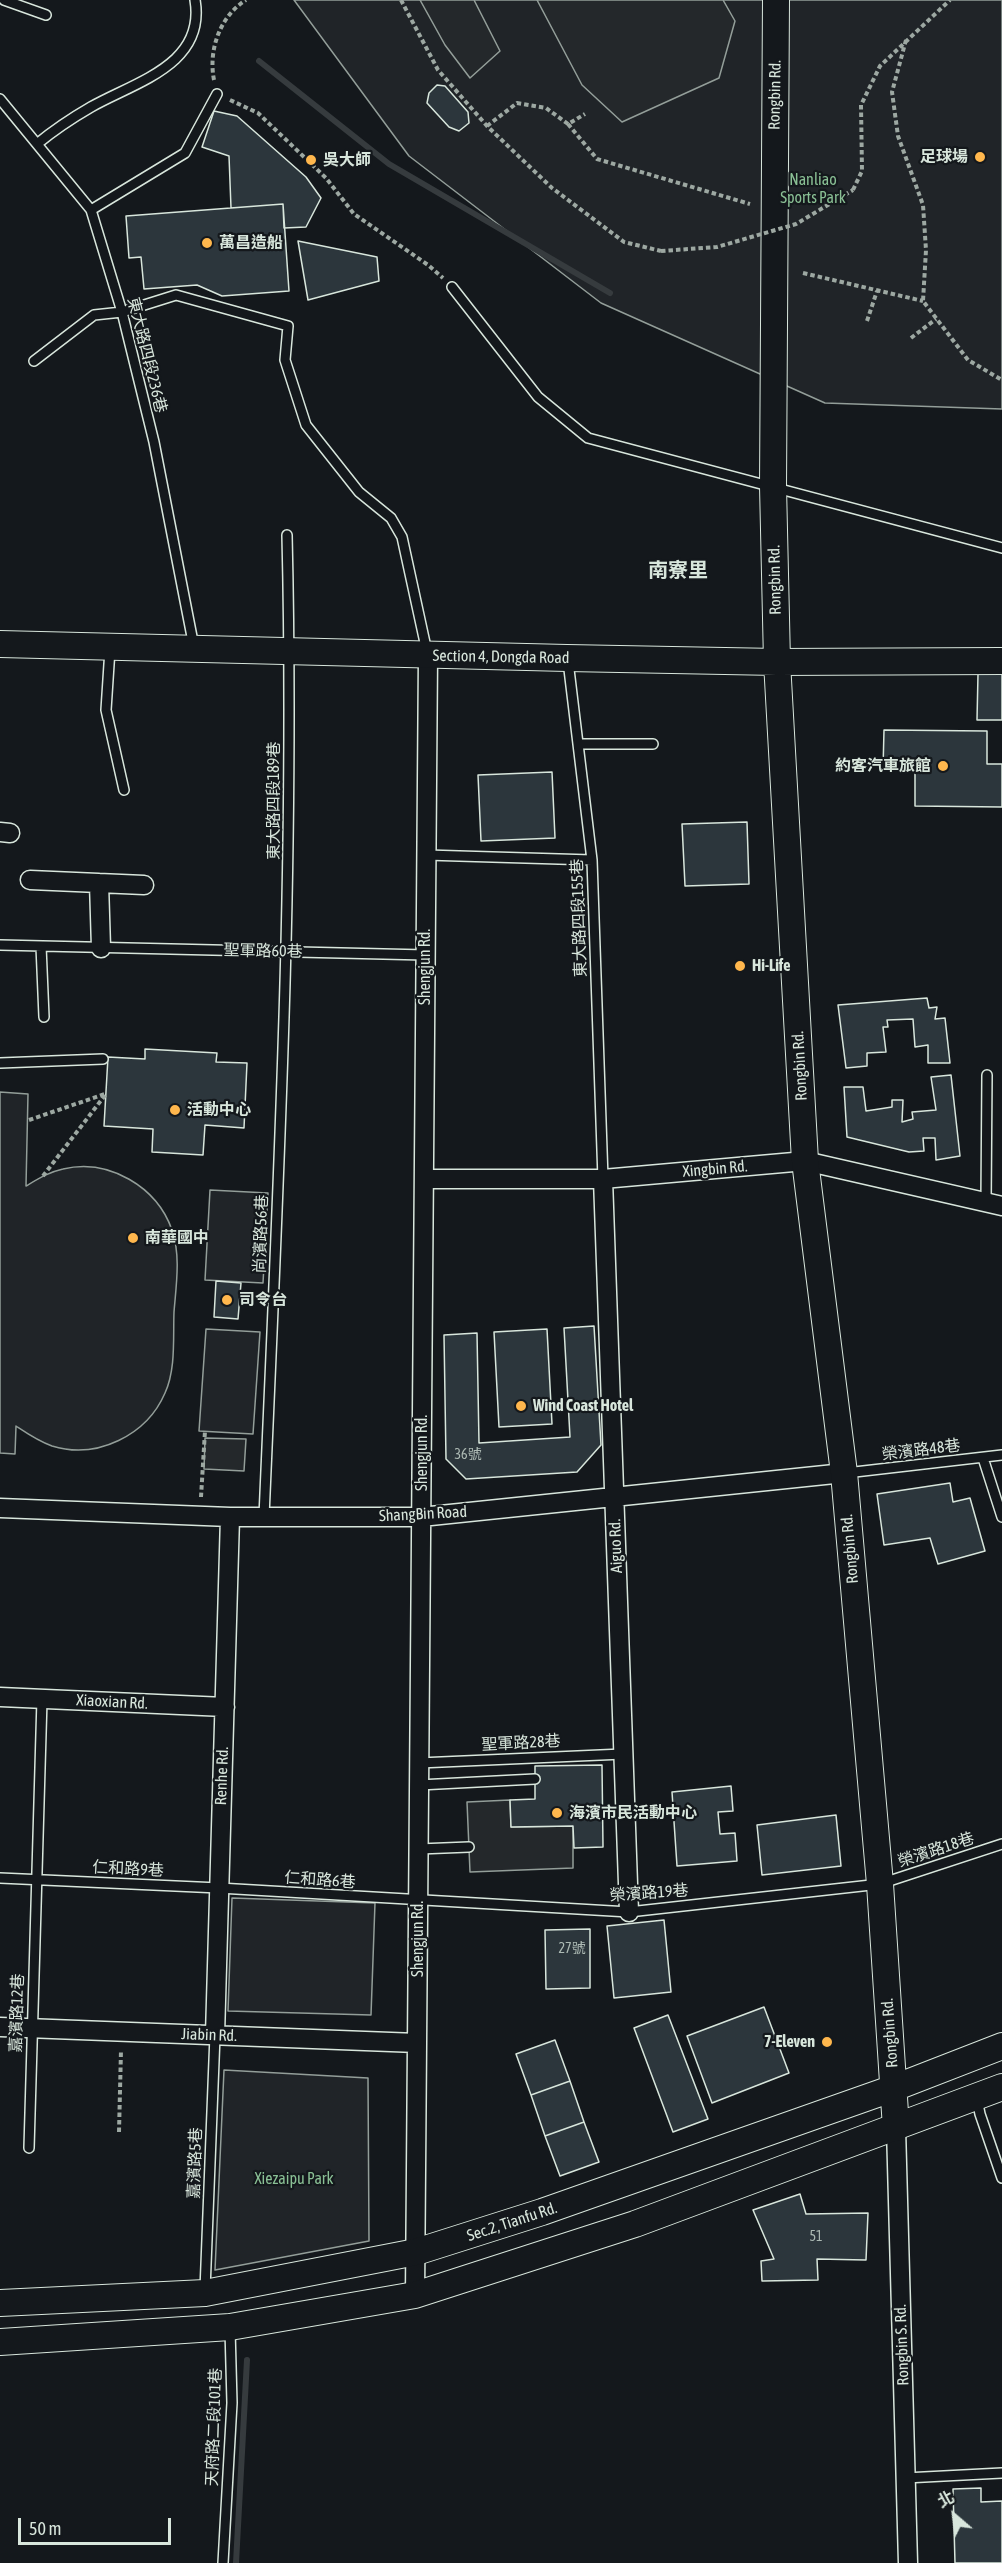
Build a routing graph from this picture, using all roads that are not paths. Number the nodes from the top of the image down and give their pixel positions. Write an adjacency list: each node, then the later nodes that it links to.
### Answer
1 (4, 0): 4 (lane)
2 (195, 0): 7 (lane)
3 (776, 0): 12 (street, Rongbin Rd.)
4 (46, 15)
5 (217, 94): 8 (lane)
6 (0, 99): 7 (lane, 東大路四段236巷)
7 (37, 144): 8 (lane, 東大路四段236巷)
8 (91, 210): 10 (lane, 東大路四段236巷)
9 (452, 287): 12 (lane)
10 (122, 312): 11 (lane); 17 (lane, 東大路四段236巷); 19 (lane)
11 (34, 361)
12 (773, 486): 14 (lane); 22 (street, Rongbin Rd.)
13 (287, 535): 18 (lane, 東大路四段189巷)
14 (1002, 549)
15 (0, 644): 16 (street, Section 4, Dongda Road)
16 (110, 647): 17 (street, Section 4, Dongda Road); 25 (lane)
17 (195, 649): 18 (street, Section 4, Dongda Road)
18 (290, 652): 19 (street, Section 4, Dongda Road); 34 (lane, 東大路四段189巷)
19 (428, 655): 20 (street, Section 4, Dongda Road); 26 (street, Shengjun Rd.)
20 (567, 658): 22 (street, Section 4, Dongda Road); 23 (lane, 東大路四段155巷)
21 (1002, 660): 22 (street, Section 4, Dongda Road)
22 (777, 662): 40 (street, Rongbin Rd.)
23 (578, 744): 24 (lane); 27 (lane, 東大路四段155巷)
24 (653, 744)
25 (124, 790)
26 (426, 855): 27 (lane); 35 (street, Shengjun Rd.)
27 (592, 860): 42 (lane, 東大路四段155巷)
28 (30, 880): 29 (street)
29 (99, 883): 30 (street); 33 (street)
30 (144, 885)
31 (0, 945): 32 (lane, 聖軍路60巷)
32 (42, 946): 33 (lane, 聖軍路60巷); 36 (lane)
33 (101, 948): 34 (lane, 聖軍路60巷)
34 (287, 951): 35 (lane, 聖軍路60巷); 51 (lane, 尚濱路56巷)
35 (426, 955): 41 (street, Shengjun Rd.)
36 (44, 1017)
37 (103, 1059): 38 (lane)
38 (0, 1063)
39 (987, 1075): 43 (lane)
40 (806, 1161): 42 (street, Xingbin Rd.); 43 (street, Xingbin Rd.); 46 (street, Rongbin Rd.)
41 (424, 1179): 42 (street, Xingbin Rd.); 49 (street, Shengjun Rd.)
42 (603, 1179): 47 (street, Aiguo Rd.)
43 (994, 1204)
44 (1002, 1455): 45 (lane, 榮濱路48巷)
45 (983, 1458): 46 (lane, 榮濱路48巷); 52 (lane)
46 (844, 1473): 47 (street, ShangBin Road); 65 (street, Rongbin Rd.)
47 (614, 1498): 49 (street, ShangBin Road); 56 (street, Aiguo Rd.)
48 (0, 1508): 50 (street, ShangBin Road)
49 (421, 1516): 51 (street, ShangBin Road); 57 (street, Shengjun Rd.)
50 (230, 1517): 51 (street, ShangBin Road); 55 (street, Renhe Rd.)
51 (264, 1517)
52 (1002, 1517)
53 (0, 1697): 54 (street, Xiaoxian Rd.)
54 (42, 1699): 55 (street, Xiaoxian Rd.); 64 (lane, 嘉濱路12巷)
55 (225, 1707): 66 (street, Renhe Rd.)
56 (623, 1754): 57 (lane, 聖軍路28巷); 68 (street, Aiguo Rd.)
57 (419, 1763): 59 (street, Shengjun Rd.)
58 (535, 1779): 59 (lane)
59 (419, 1785): 62 (street, Shengjun Rd.)
60 (1002, 1844): 65 (lane, 榮濱路18巷)
61 (469, 1847): 62 (lane)
62 (419, 1849): 67 (street, Shengjun Rd.)
63 (0, 1878): 64 (lane)
64 (36, 1879): 66 (lane, 仁和路9巷); 70 (lane, 嘉濱路12巷)
65 (880, 1884): 68 (lane, 榮濱路19巷); 75 (street, Rongbin Rd.)
66 (219, 1888): 67 (lane, 仁和路6巷); 71 (street, Renhe Rd.)
67 (419, 1901): 68 (lane, 榮濱路19巷); 72 (street, Shengjun Rd.)
68 (629, 1912)
69 (0, 2027): 70 (street, Jiabin Rd.)
70 (31, 2028): 71 (street, Jiabin Rd.); 78 (lane, 嘉濱路12巷)
71 (215, 2035): 72 (street, Jiabin Rd.); 81 (lane, 嘉濱路5巷)
72 (417, 2043): 80 (street, Shengjun Rd.)
73 (1002, 2046): 75 (street, Sec.2, Tianfu Rd.)
74 (1002, 2087): 76 (street)
75 (894, 2088): 77 (street, Rongbin Rd.); 80 (street, Sec.2, Tianfu Rd.)
76 (977, 2097): 77 (street); 79 (lane)
77 (896, 2128): 82 (street); 87 (street, Rongbin S. Rd.)
78 (29, 2148)
79 (1002, 2178)
80 (416, 2252): 81 (street, Sec.2, Tianfu Rd.); 82 (street, Shengjun Rd.)
81 (205, 2293): 83 (street, Sec.2, Tianfu Rd.)
82 (416, 2295): 84 (street)
83 (0, 2302)
84 (230, 2327): 85 (street); 88 (lane, 天府路二段101巷)
85 (0, 2342)
86 (1002, 2473): 87 (lane)
87 (905, 2478): 89 (street, Rongbin S. Rd.)
88 (223, 2563)
89 (908, 2563)

